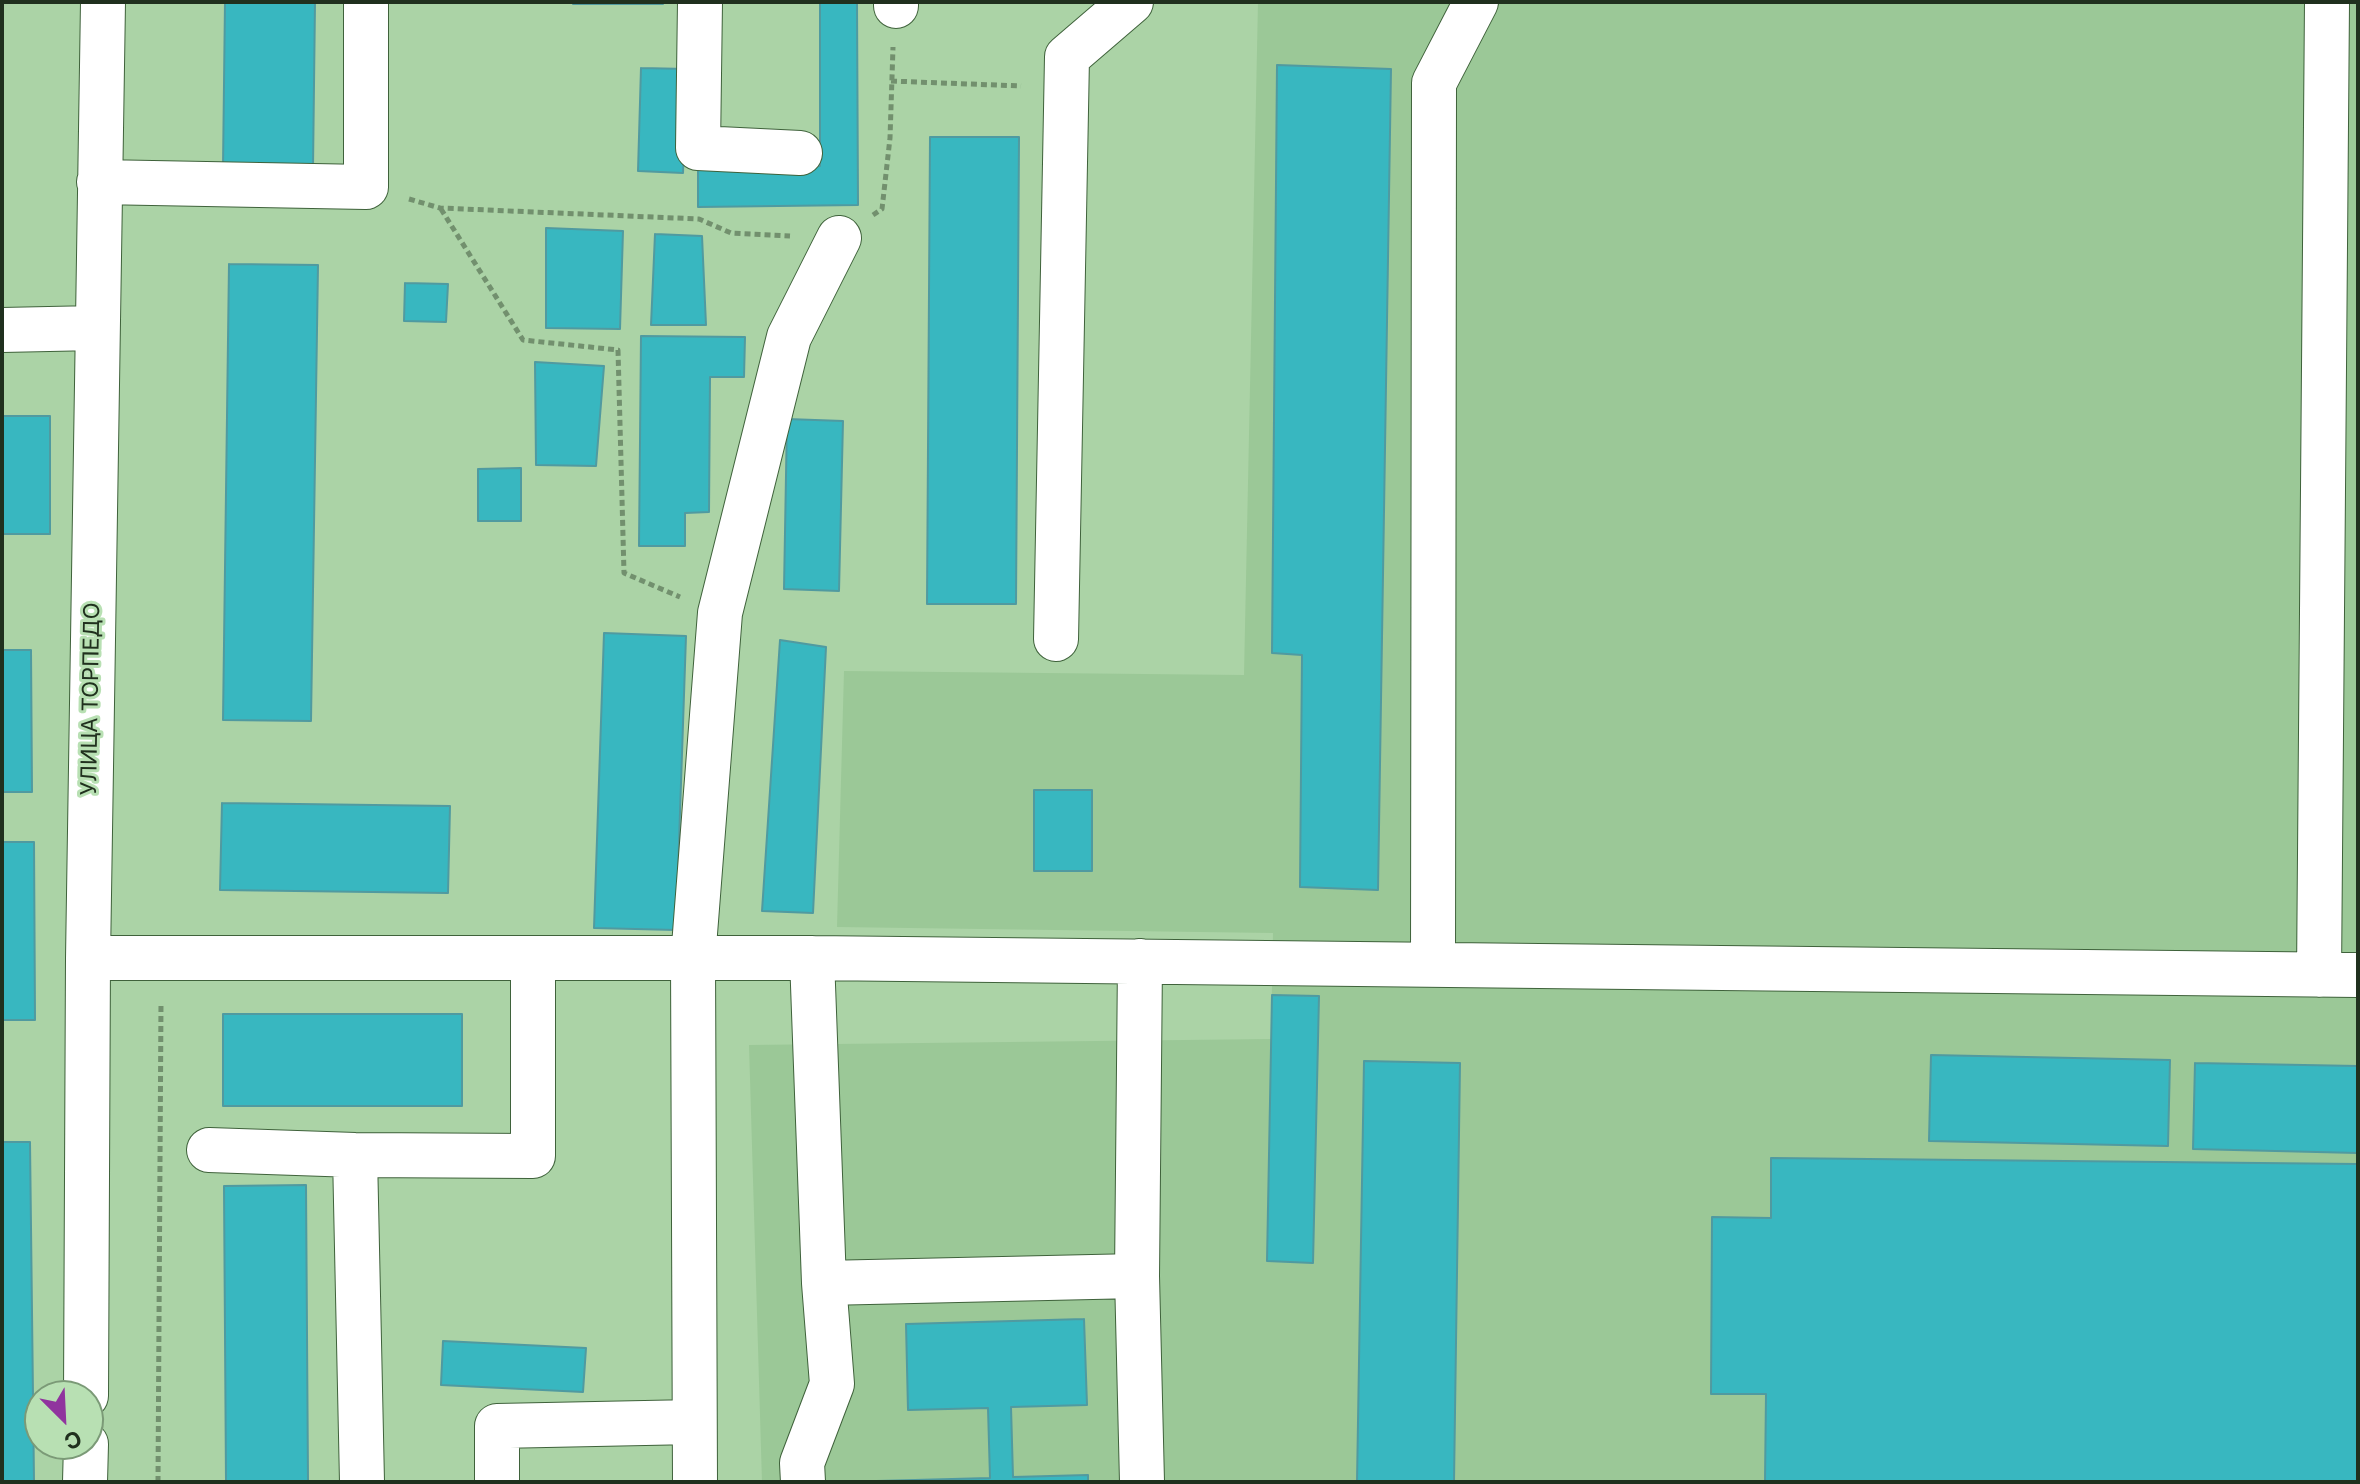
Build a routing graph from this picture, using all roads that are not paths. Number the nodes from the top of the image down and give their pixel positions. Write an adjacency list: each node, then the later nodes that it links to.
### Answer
1 (103, 2): 8 (street, УЛИЦА ТОРПЕДО)
2 (366, 2): 8 (street)
3 (700, 2): 7 (street)
4 (1131, 2): 12 (street)
5 (1476, 2): 18 (street)
6 (2327, 2): 19 (street)
7 (800, 153)
8 (99, 182): 10 (street, УЛИЦА ТОРПЕДО)
9 (839, 238): 16 (street)
10 (96, 328): 11 (street); 13 (street, УЛИЦА ТОРПЕДО)
11 (2, 330)
12 (1056, 639)
13 (88, 958): 15 (street); 24 (street, УЛИЦА ТОРПЕДО)
14 (812, 958): 16 (street); 17 (street); 23 (street)
15 (533, 959): 16 (street); 21 (street)
16 (693, 959): 25 (street)
17 (1140, 961): 18 (street); 22 (street)
18 (1433, 963): 19 (street)
19 (2338, 975)
20 (209, 1150): 21 (street)
21 (355, 1155): 28 (street)
22 (1137, 1276): 23 (street); 32 (street)
23 (824, 1283): 31 (street)
24 (86, 1380)
25 (694, 1422): 29 (street); 30 (street)
26 (86, 1460): 27 (street)
27 (85, 1482)
28 (362, 1482)
29 (497, 1482)
30 (695, 1482)
31 (803, 1482)
32 (1142, 1482)

